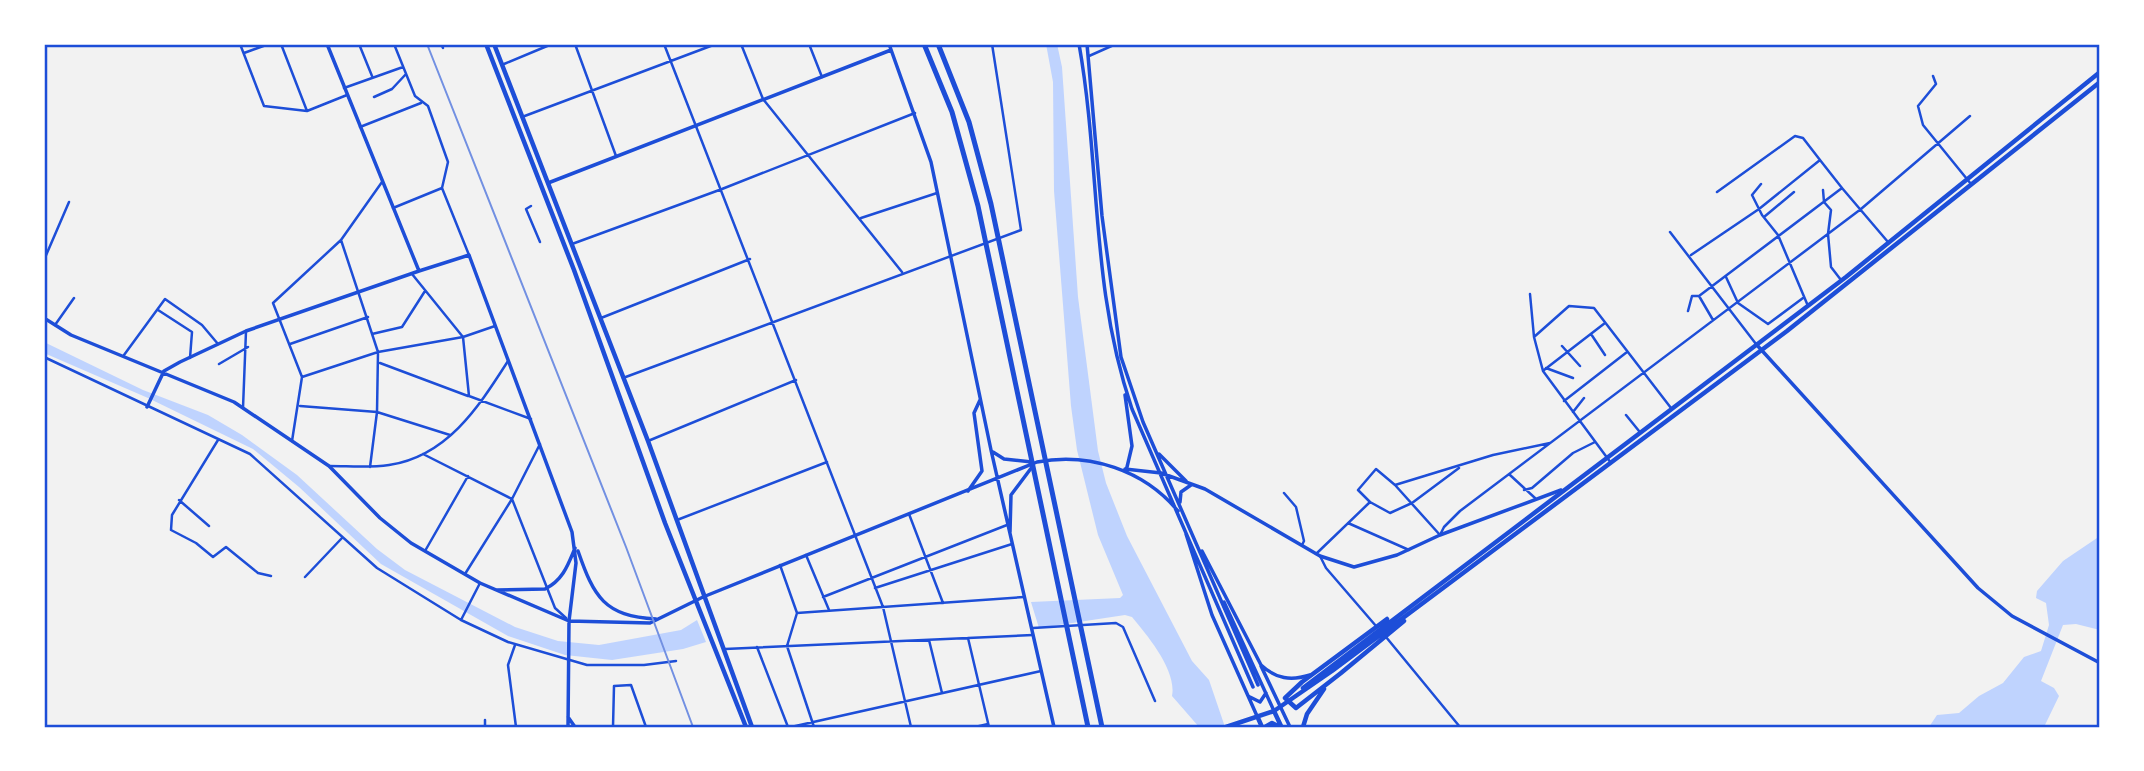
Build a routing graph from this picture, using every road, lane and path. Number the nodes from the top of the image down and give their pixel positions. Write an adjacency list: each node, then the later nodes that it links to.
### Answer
1 (240, 44): 25 (street)
2 (269, 44): 25 (street)
3 (281, 44): 42 (street)
4 (327, 44): 36 (street)
5 (359, 44): 34 (street)
6 (394, 44): 29 (street)
7 (485, 44): 226 (main road)
8 (494, 44): 24 (main road)
9 (499, 44): 24 (street)
10 (552, 44): 28 (street)
11 (575, 44): 37 (street)
12 (664, 44): 27 (street)
13 (716, 44): 27 (street)
14 (741, 44): 40 (street)
15 (809, 44): 33 (street)
16 (889, 44): 23 (street)
17 (924, 44): 280 (highway)
18 (939, 44): 281 (highway)
19 (992, 44): 79 (street)
20 (1079, 44): 140 (street)
21 (1087, 44): 26 (street)
22 (1115, 44): 26 (street)
23 (891, 50): 33 (street); 43 (street)
24 (496, 51): 28 (main road)
25 (244, 53): 42 (street)
26 (1089, 56): 163 (street)
27 (671, 61): 37 (street); 46 (street)
28 (502, 65): 45 (main road)
29 (403, 67): 31 (street); 34 (street)
30 (2100, 72): 52 (main road)
31 (405, 74): 39 (street); 41 (street)
32 (1933, 76): 48 (street)
33 (822, 77): 40 (street)
34 (373, 78): 36 (street)
35 (2100, 82): 56 (main road)
36 (344, 88): 38 (street)
37 (592, 90): 45 (street); 50 (street)
38 (347, 95): 42 (street); 47 (street)
39 (374, 97)
40 (763, 99): 46 (street); 49 (street)
41 (421, 103): 47 (street); 57 (street)
42 (307, 111)
43 (915, 113): 49 (street); 63 (street)
44 (1970, 116): 48 (street)
45 (522, 117): 54 (main road)
46 (695, 126): 50 (street); 59 (street)
47 (360, 127): 53 (street)
48 (1939, 144): 52 (street); 69 (street)
49 (810, 155): 59 (street); 71 (street)
50 (617, 156): 54 (street)
51 (1820, 160): 58 (street); 61 (street); 68 (street)
52 (1967, 178): 56 (street); 77 (main road)
53 (382, 182): 67 (street); 75 (street)
54 (548, 183): 78 (main road)
55 (1761, 184): 68 (street)
56 (1971, 184): 121 (main road)
57 (442, 188): 67 (street); 80 (street)
58 (1842, 188): 65 (street); 69 (street)
59 (722, 189): 78 (street); 82 (street)
60 (1823, 190): 65 (street)
61 (1717, 192)
62 (1794, 192): 70 (street)
63 (937, 193): 71 (street); 79 (street)
64 (69, 202): 83 (street)
65 (1824, 202): 73 (street); 74 (street)
66 (531, 206): 76 (street)
67 (393, 208): 85 (street)
68 (1759, 209): 70 (street); 81 (street)
69 (1861, 209): 74 (street); 77 (street)
70 (1763, 217): 73 (street)
71 (860, 218): 86 (street)
72 (1670, 232): 81 (street)
73 (1778, 234): 84 (street); 88 (street)
74 (1828, 234): 84 (street); 89 (street)
75 (341, 240): 91 (street); 105 (street)
76 (540, 242)
77 (1888, 242): 89 (main road)
78 (572, 244): 104 (main road)
79 (952, 253): 86 (street); 142 (street)
80 (469, 255): 85 (street); 110 (street)
81 (1691, 256): 90 (street)
82 (750, 258): 104 (street); 106 (street)
83 (44, 260)
84 (1791, 262): 96 (street); 97 (street)
85 (419, 271): 87 (street)
86 (902, 272): 106 (street)
87 (412, 274): 91 (street); 92 (street)
88 (1726, 276): 90 (street); 97 (street)
89 (1841, 280): 98 (main road)
90 (1713, 285): 94 (street); 99 (street)
91 (358, 291): 103 (street); 105 (street)
92 (425, 291): 112 (street); 114 (street)
93 (1530, 294): 115 (street)
94 (1699, 296): 101 (street); 107 (street)
95 (74, 298): 109 (street)
96 (1803, 298): 97 (street); 98 (street)
97 (1738, 303): 99 (street)
98 (1808, 306): 118 (main road)
99 (1729, 309): 107 (street); 118 (street)
100 (158, 310): 116 (street); 125 (street); 128 (street)
101 (1688, 311)
102 (44, 317): 109 (street)
103 (369, 317): 112 (street); 117 (street)
104 (601, 318): 137 (main road)
105 (279, 319): 111 (street); 117 (street)
106 (774, 321): 137 (street); 139 (street)
107 (1714, 321): 135 (street)
108 (1605, 323): 113 (street); 115 (street); 124 (street)
109 (55, 325): 125 (street)
110 (495, 326): 114 (street); 129 (street)
111 (246, 331): 116 (street); 120 (street)
112 (371, 334): 122 (street)
113 (1591, 334): 123 (street); 126 (street)
114 (463, 337): 122 (street); 141 (street)
115 (1534, 337): 133 (street)
116 (218, 344): 128 (street)
117 (290, 344): 136 (street)
118 (1756, 344): 121 (street); 149 (main road)
119 (1562, 346): 123 (street)
120 (248, 347): 131 (street); 148 (street)
121 (1762, 350): 169 (main road); 250 (street)
122 (378, 352): 130 (street); 136 (street)
123 (1569, 352): 132 (street); 133 (street)
124 (1627, 352): 135 (street); 145 (street)
125 (124, 355): 134 (street)
126 (1605, 355)
127 (44, 358): 147 (street)
128 (190, 358): 134 (street)
129 (508, 361): 144 (street); 153 (street)
130 (380, 363): 141 (street); 150 (street)
131 (219, 364)
132 (1580, 366)
133 (1545, 369): 138 (street); 145 (street)
134 (164, 371): 147 (street); 148 (street)
135 (1644, 374): 149 (street); 154 (street)
136 (302, 377): 146 (street)
137 (623, 378): 159 (main road)
138 (1573, 378)
139 (796, 380): 159 (street); 167 (street)
140 (1123, 383): 173 (street); 174 (street)
141 (469, 396): 144 (street)
142 (981, 398): 164 (street); 182 (street)
143 (1584, 398): 151 (street)
144 (483, 401): 153 (street); 156 (street)
145 (1564, 401): 151 (street)
146 (300, 406): 150 (street); 158 (street)
147 (147, 407): 157 (street)
148 (243, 408): 158 (street)
149 (1671, 408): 155 (main road)
150 (377, 412): 156 (street); 172 (street)
151 (1573, 412): 154 (street)
152 (1626, 415): 155 (street)
153 (531, 419): 162 (street)
154 (1580, 421): 160 (street); 161 (street)
155 (1640, 432): 166 (main road)
156 (451, 435): 165 (street)
157 (218, 440): 186 (street); 201 (street)
158 (292, 441): 171 (street)
159 (648, 441): 195 (main road)
160 (1595, 442): 166 (street); 180 (street)
161 (1553, 443): 170 (street); 175 (street)
162 (540, 444): 184 (street); 206 (street)
163 (1155, 449): 174 (street); 178 (street)
164 (991, 450): 168 (street); 177 (street)
165 (423, 454): 172 (street); 176 (street)
166 (1606, 456): 169 (street); 181 (main road)
167 (827, 462): 195 (street); 200 (street)
168 (1037, 462): 173 (street); 177 (street); 202 (street)
169 (1611, 463): 193 (main road)
170 (1462, 465): 179 (street); 188 (street)
171 (329, 467): 172 (street); 208 (street)
172 (370, 467)
173 (1125, 469): 174 (street); 190 (street)
174 (1164, 474): 178 (street); 190 (street)
175 (1510, 475): 180 (street); 199 (street)
176 (468, 476): 184 (street); 208 (street)
177 (999, 480): 182 (street); 197 (street)
178 (1192, 484): 190 (street); 205 (street)
179 (1395, 485): 187 (street); 188 (street)
180 (1524, 490): 185 (street)
181 (1561, 490): 185 (street); 191 (main road)
182 (967, 492): 192 (street)
183 (1284, 493): 205 (street)
184 (512, 499): 215 (street); 220 (street)
185 (1539, 499): 189 (street)
186 (180, 500): 198 (street); 216 (street)
187 (1370, 502): 188 (street); 196 (street)
188 (1412, 503): 199 (street)
189 (1522, 506): 191 (street); 199 (street)
190 (1180, 510): 194 (street); 203 (street)
191 (1532, 512): 193 (street); 230 (main road)
192 (909, 514): 200 (street); 211 (street)
193 (1537, 517): 227 (main road)
194 (1182, 519): 214 (street); 256 (street)
195 (675, 520): 223 (main road)
196 (1348, 523): 207 (street); 210 (street)
197 (1007, 525): 202 (street); 211 (street)
198 (209, 526)
199 (1440, 535): 207 (street)
200 (855, 536): 209 (street); 218 (street)
201 (342, 538): 217 (street); 234 (street)
202 (1010, 538): 204 (street)
203 (1195, 540): 214 (street); 247 (street)
204 (1012, 544): 213 (street); 225 (street)
205 (1301, 545): 210 (street)
206 (576, 546): 220 (street); 233 (street); 235 (street)
207 (1409, 550): 210 (street)
208 (425, 551): 215 (street)
209 (806, 555): 212 (street); 224 (street)
210 (1318, 555): 236 (street)
211 (925, 557): 213 (street); 218 (street)
212 (780, 565): 223 (street); 232 (street)
213 (929, 569): 221 (street); 228 (street)
214 (1207, 569): 257 (street)
215 (465, 574): 219 (street)
216 (271, 576)
217 (305, 577)
218 (870, 578): 221 (street); 224 (street)
219 (480, 583): 222 (street); 234 (street)
220 (547, 588): 222 (street); 235 (street)
221 (875, 589): 229 (street)
222 (494, 590): 235 (street)
223 (703, 597): 226 (street); 246 (main road)
224 (823, 597): 231 (street)
225 (1024, 597): 228 (street); 237 (street)
226 (696, 600): 233 (street); 273 (main road)
227 (1427, 601): 239 (main road); 251 (main road)
228 (943, 603): 229 (street)
229 (883, 607): 231 (street); 242 (street)
230 (1405, 609): 236 (main road); 251 (main road)
231 (829, 611): 232 (street)
232 (797, 614): 244 (street)
233 (660, 619): 235 (street)
234 (461, 620): 243 (street)
235 (569, 621): 248 (street)
236 (1376, 626): 254 (main road)
237 (1031, 629): 238 (street); 259 (street)
238 (1033, 635): 240 (street); 252 (street)
239 (1386, 637): 253 (main road); 287 (street)
240 (968, 638): 241 (street); 255 (street)
241 (929, 640): 242 (street); 258 (street)
242 (891, 641): 244 (street); 260 (street)
243 (515, 645): 248 (street); 268 (street)
244 (787, 646): 245 (street); 265 (street)
245 (757, 647): 246 (street); 275 (street)
246 (722, 649): 274 (main road)
247 (1257, 659): 254 (street); 285 (street)
248 (569, 660): 249 (street); 262 (street)
249 (676, 661)
250 (2100, 663)
251 (1331, 669): 261 (main road)
252 (1041, 671): 255 (street); 279 (street)
253 (1341, 673): 254 (main road); 286 (main road)
254 (1311, 674)
255 (979, 685): 258 (street); 266 (street)
256 (1245, 689): 257 (street); 263 (street)
257 (1265, 692): 261 (street)
258 (942, 694): 260 (street)
259 (1155, 701)
260 (905, 702): 265 (street); 277 (street)
261 (1276, 710): 263 (main road); 284 (main road)
262 (567, 715): 269 (street); 270 (street)
263 (1258, 718): 282 (main road); 283 (main road)
264 (485, 720): 267 (street)
265 (813, 722): 275 (street); 276 (street)
266 (989, 726): 278 (street)
267 (485, 727)
268 (516, 727)
269 (568, 727)
270 (575, 727)
271 (613, 727): 272 (street)
272 (646, 727)
273 (746, 727)
274 (752, 727)
275 (789, 727)
276 (814, 727)
277 (911, 727)
278 (975, 727)
279 (1054, 727)
280 (1088, 727)
281 (1102, 727)
282 (1226, 727)
283 (1264, 727): 284 (main road)
284 (1281, 727)
285 (1290, 727)
286 (1303, 727)
287 (1460, 727)

